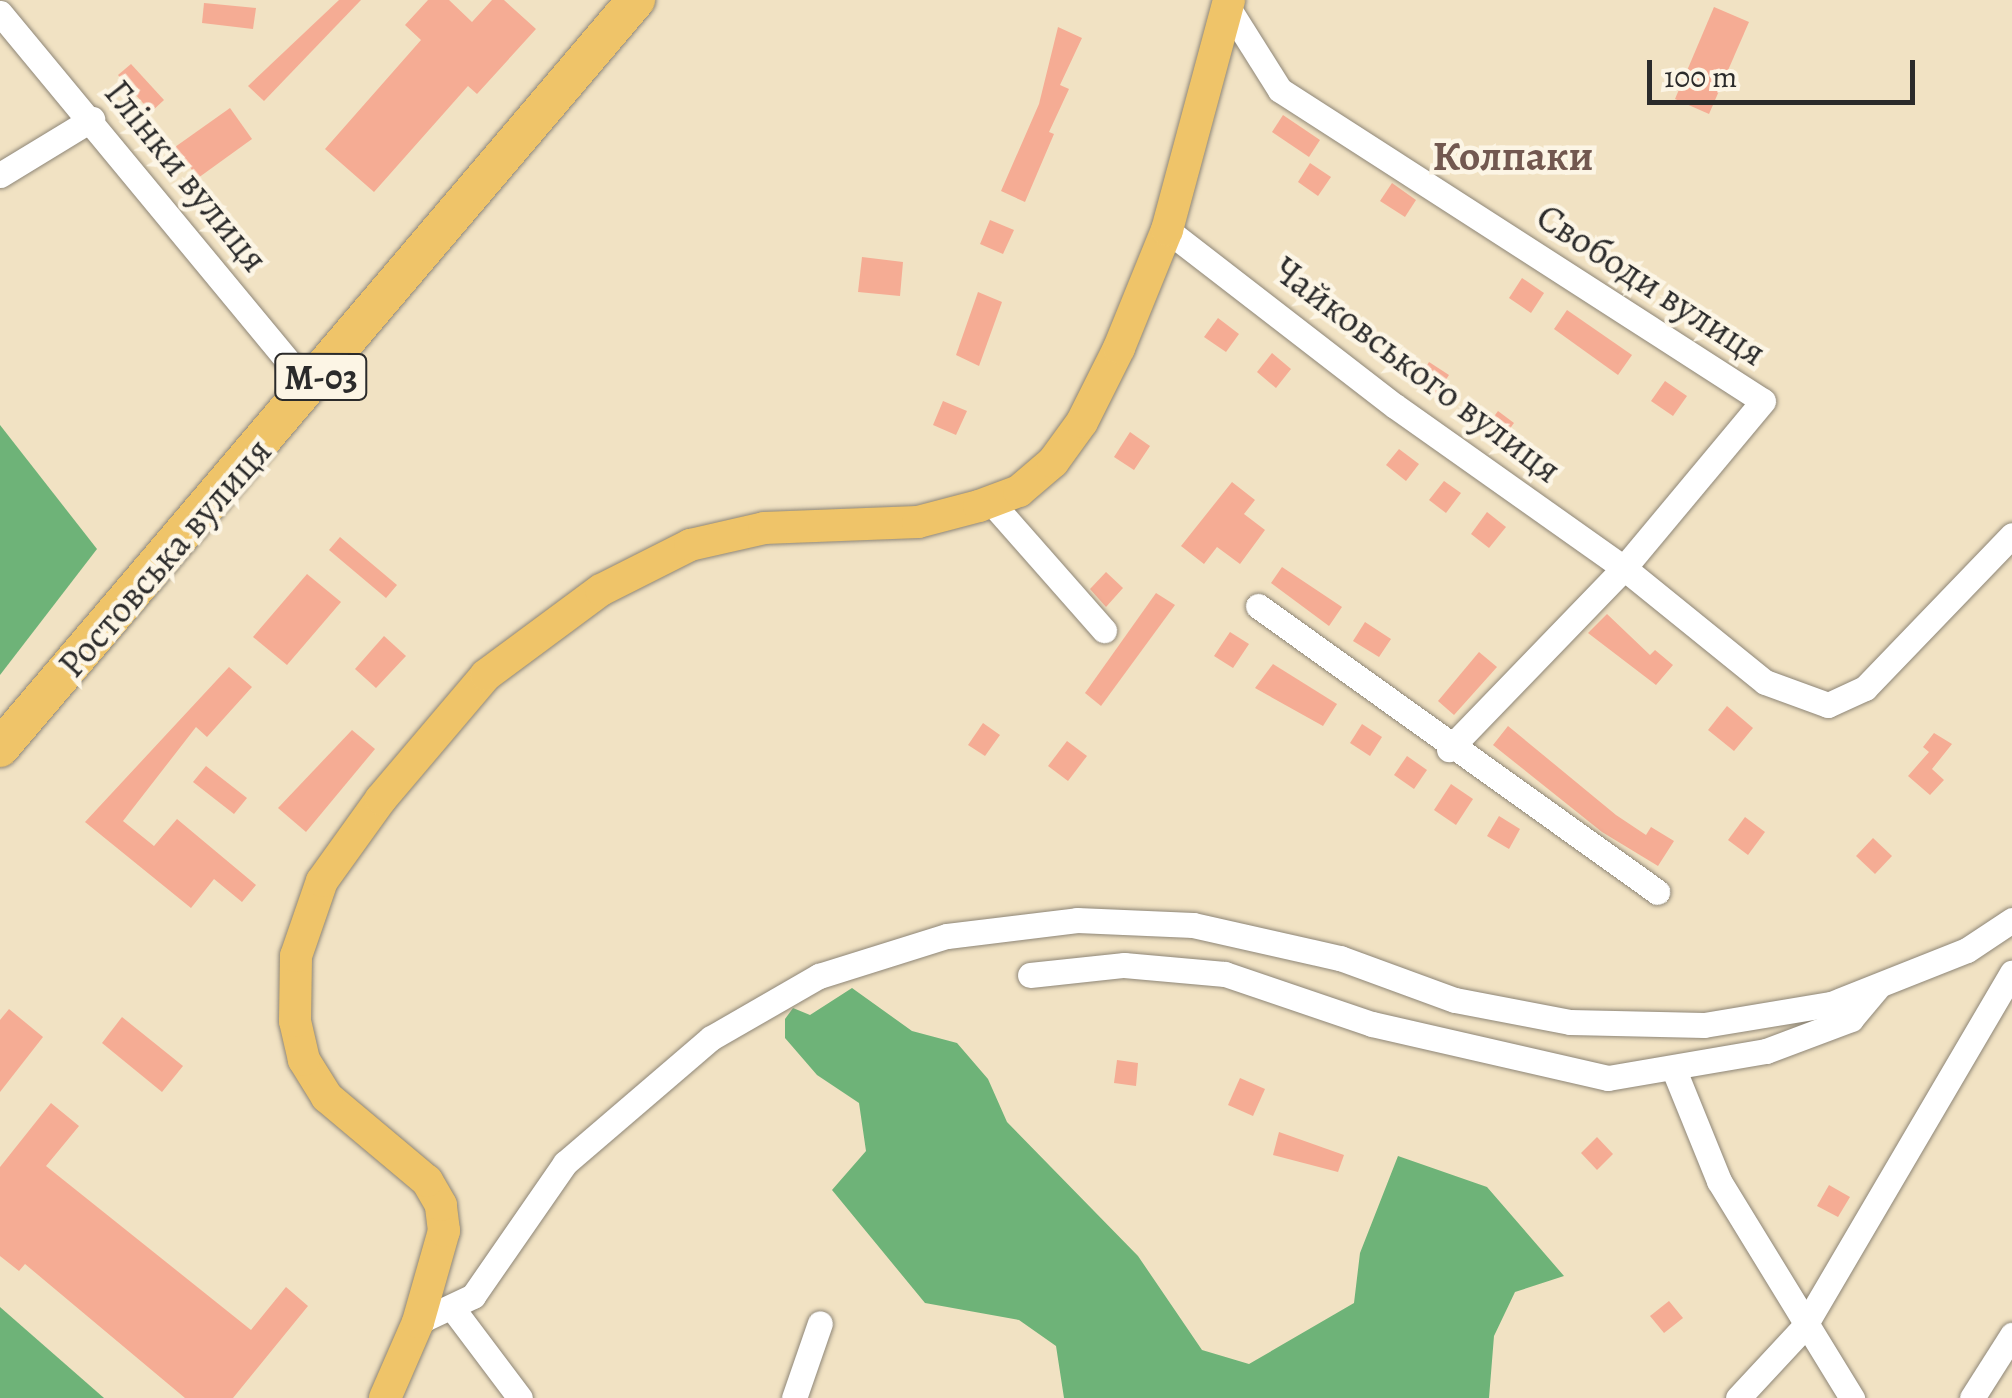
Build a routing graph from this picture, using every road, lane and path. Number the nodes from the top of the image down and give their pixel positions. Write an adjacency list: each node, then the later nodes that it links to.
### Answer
1 (636, 0): 7 (highway, Ростовська вулиця / М-03)
2 (1228, 3): 6 (main road); 10 (street, Свободи вулиця)
3 (0, 13): 4 (street, Глінки вулиця)
4 (92, 119): 5 (street); 7 (street, Глінки вулиця)
5 (0, 175)
6 (1167, 230): 8 (main road); 10 (street, Чайковського вулиця)
7 (310, 389): 13 (highway, Ростовська вулиця / М-03)
8 (985, 504): 12 (street); 22 (main road)
9 (2012, 535): 10 (street, Чайковського вулиця)
10 (1624, 568): 14 (street)
11 (1258, 606): 14 (street)
12 (1104, 630)
13 (0, 748)
14 (1449, 749): 15 (street)
15 (1657, 892)
16 (2012, 920): 19 (street)
17 (2012, 972): 24 (street)
18 (1030, 975): 20 (street)
19 (1880, 985): 20 (street); 21 (street)
20 (1674, 1070): 24 (street)
21 (453, 1309): 22 (street); 27 (street)
22 (418, 1322): 26 (main road)
23 (820, 1322): 28 (street)
24 (1804, 1327): 29 (street); 30 (street)
25 (2012, 1335): 31 (street)
26 (385, 1398)
27 (520, 1398)
28 (794, 1398)
29 (1738, 1398)
30 (1852, 1398)
31 (1972, 1398)

